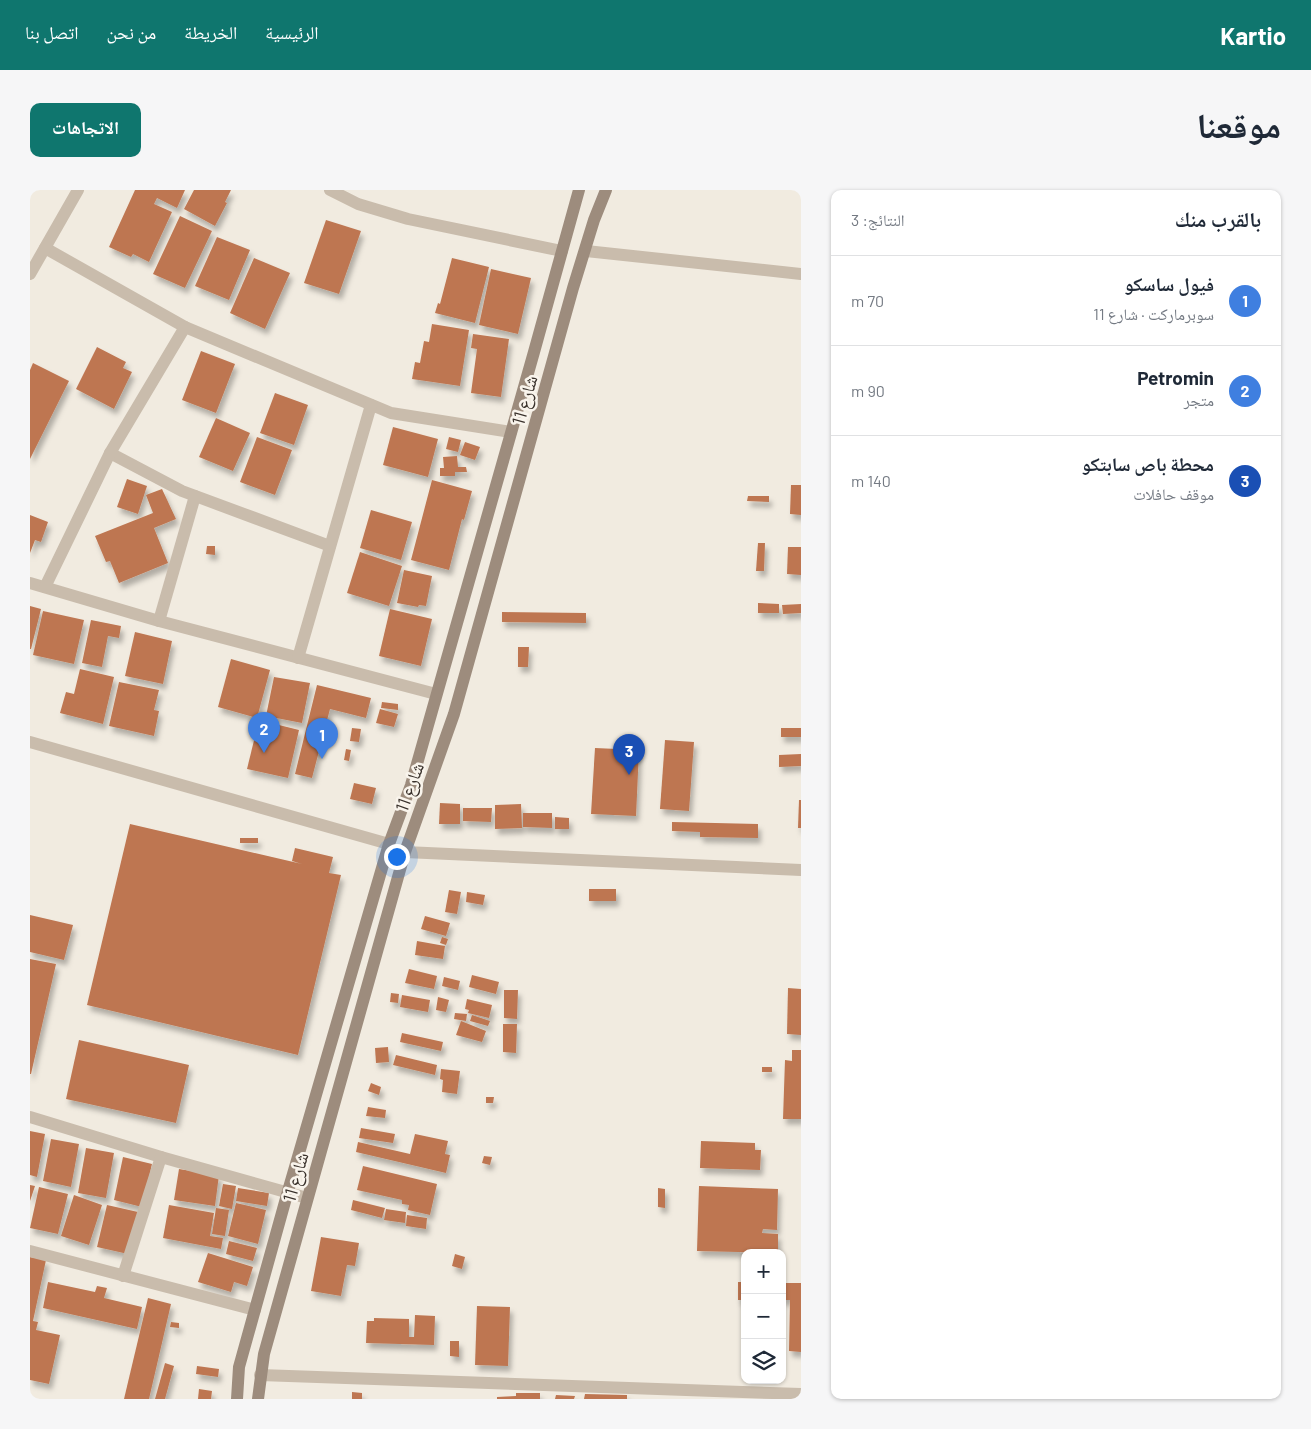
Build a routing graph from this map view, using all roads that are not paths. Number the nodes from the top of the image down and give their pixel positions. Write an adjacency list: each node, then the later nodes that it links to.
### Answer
1 (78, 190): 5 (street)
2 (330, 190): 6 (street)
3 (579, 190): 6 (street, شارع 11)
4 (606, 190): 7 (street, شارع 11)
5 (45, 248): 8 (street); 10 (street)
6 (562, 251): 12 (street, شارع 11)
7 (586, 251): 9 (street); 23 (street, شارع 11)
8 (30, 274)
9 (801, 274)
10 (185, 328): 11 (street); 13 (street)
11 (371, 405): 12 (street); 15 (street)
12 (511, 432): 20 (street, شارع 11)
13 (110, 453): 14 (street); 17 (street)
14 (195, 496): 15 (street); 18 (street)
15 (330, 546): 19 (street)
16 (30, 583): 17 (street)
17 (45, 586): 18 (street)
18 (159, 621): 19 (street)
19 (298, 658): 20 (street)
20 (436, 694): 22 (street, شارع 11)
21 (30, 742): 22 (street)
22 (388, 844): 27 (street, شارع 11)
23 (405, 852): 24 (street); 28 (street, شارع 11)
24 (801, 870)
25 (30, 1117): 26 (street)
26 (161, 1157): 27 (street); 30 (street)
27 (288, 1191): 28 (street); 31 (street, شارع 11)
28 (307, 1198): 32 (street, شارع 11)
29 (30, 1251): 30 (street)
30 (123, 1276): 31 (street)
31 (255, 1310): 34 (street, شارع 11)
32 (260, 1375): 33 (street); 35 (street, شارع 11)
33 (801, 1394)
34 (237, 1399)
35 (258, 1399)

